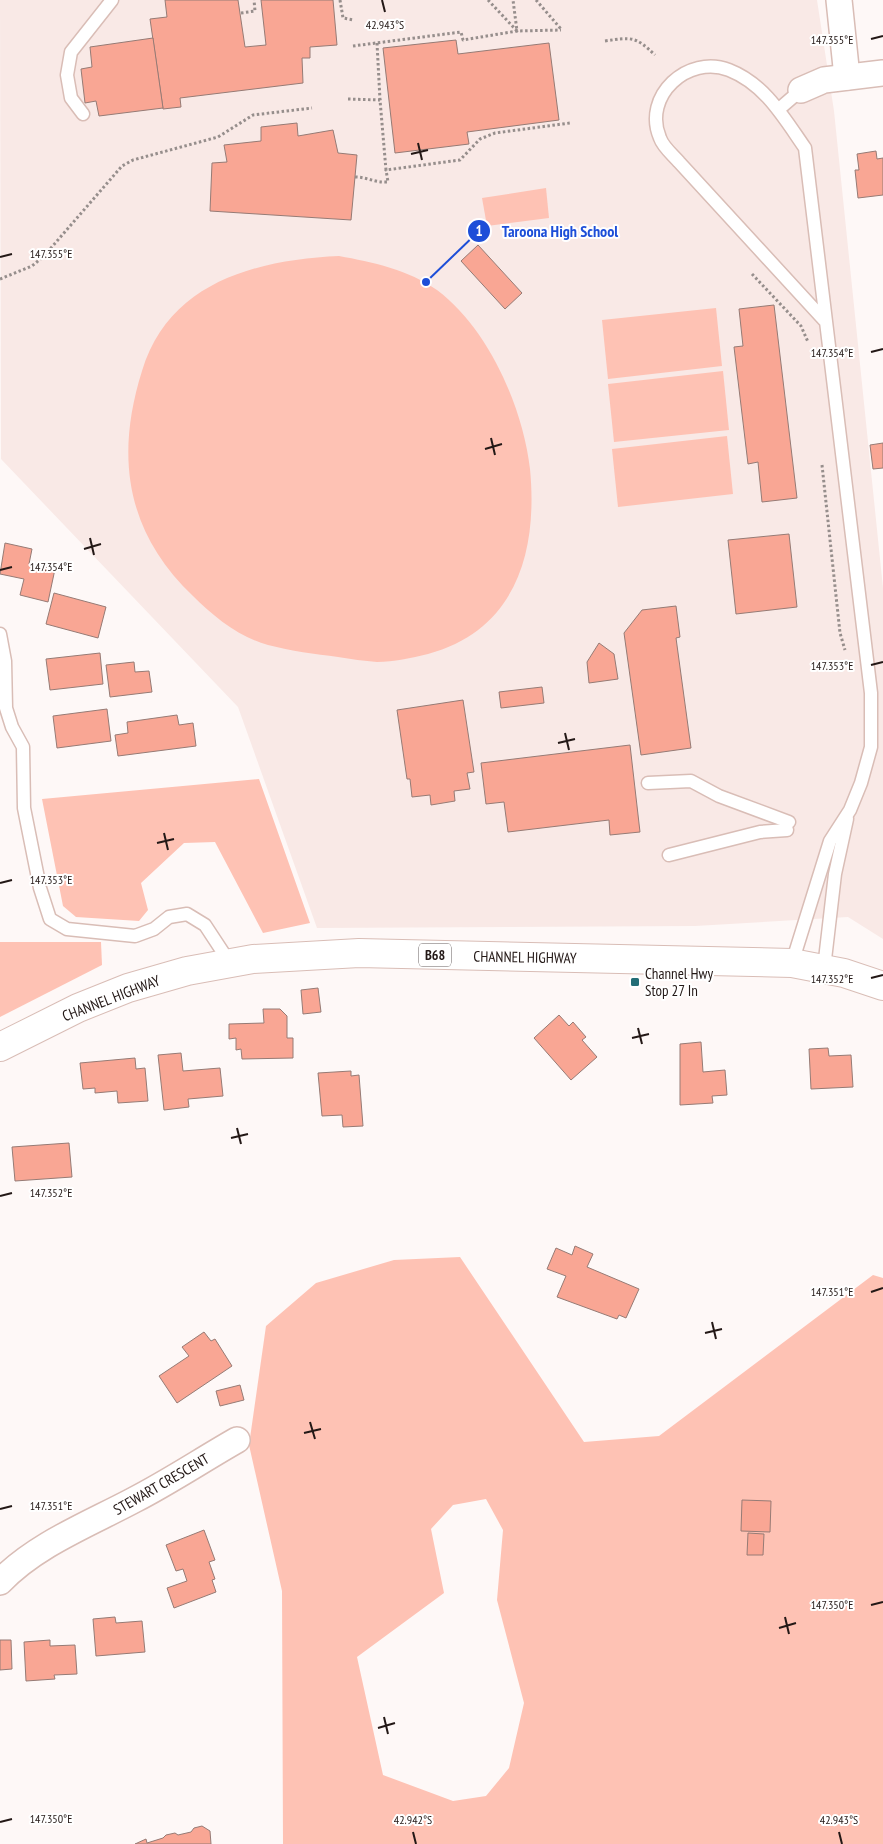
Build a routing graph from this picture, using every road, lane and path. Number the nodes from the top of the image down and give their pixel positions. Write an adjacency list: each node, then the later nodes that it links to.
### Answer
1 (112, 0): 22 (lane)
2 (254, 0): 8 (path)
3 (340, 0): 9 (path)
4 (488, 0): 10 (path)
5 (513, 0): 10 (path)
6 (536, 0): 10 (path)
7 (839, 0): 16 (street)
8 (241, 13)
9 (353, 20)
10 (517, 31): 12 (path)
11 (605, 41): 14 (path)
12 (377, 43): 13 (path); 19 (path)
13 (354, 46)
14 (655, 55)
15 (883, 73): 16 (street)
16 (847, 77): 17 (street)
17 (801, 90): 21 (lane)
18 (348, 99): 19 (path)
19 (380, 100): 24 (path)
20 (312, 108): 27 (path)
21 (779, 109): 28 (lane); 28 (lane)
22 (83, 114)
23 (570, 123): 24 (path)
24 (386, 170): 25 (path)
25 (355, 178)
26 (752, 274): 29 (path)
27 (0, 279)
28 (825, 321): 32 (lane)
29 (810, 350)
30 (821, 455): 32 (path)
31 (0, 634): 36 (lane)
32 (868, 666): 34 (lane)
33 (648, 783): 35 (lane)
34 (850, 810): 37 (lane); 38 (lane)
35 (669, 855)
36 (230, 963): 37 (main road, CHANNEL HIGHWAY / B68); 40 (main road, CHANNEL HIGHWAY / B68)
37 (792, 963): 38 (main road, CHANNEL HIGHWAY / B68)
38 (824, 968): 39 (main road, CHANNEL HIGHWAY / B68)
39 (883, 986)
40 (0, 1047)
41 (237, 1440): 42 (street, STEWART CRESCENT)
42 (3, 1573)

